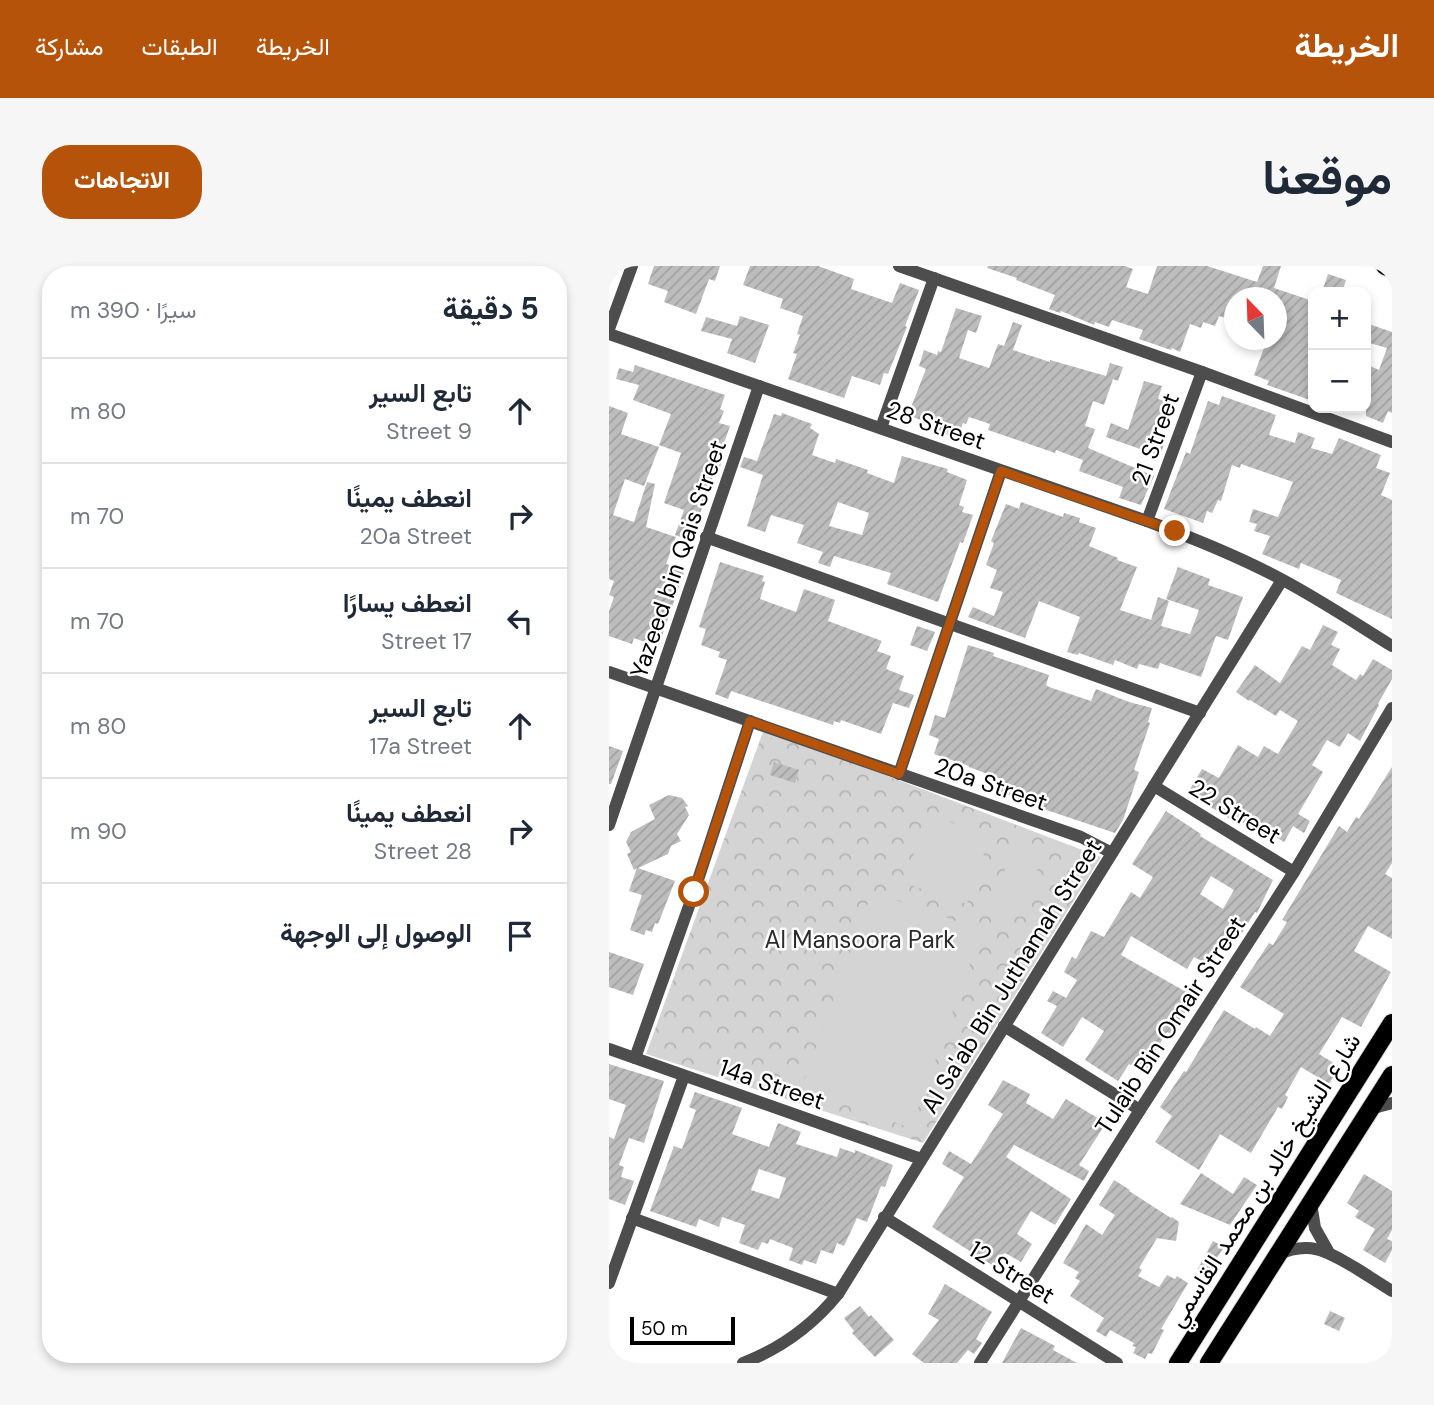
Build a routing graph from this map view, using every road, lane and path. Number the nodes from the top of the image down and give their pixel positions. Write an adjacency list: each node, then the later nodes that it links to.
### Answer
1 (632, 266): 6 (street)
2 (899, 266): 5 (street)
3 (1385, 266): 4 (main road)
4 (1392, 269)
5 (934, 278): 8 (street); 10 (street)
6 (609, 329)
7 (609, 334): 9 (street, 28 Street)
8 (1202, 372): 11 (street); 13 (street, 21 Street)
9 (759, 386): 10 (street, 28 Street); 14 (street, Yazeed bin Qais Street)
10 (881, 428): 12 (street, 28 Street)
11 (1392, 442)
12 (1001, 471): 13 (street, 28 Street); 16 (street)
13 (1147, 521): 15 (street, 28 Street)
14 (706, 537): 16 (street); 19 (street, Yazeed bin Qais Street)
15 (1282, 580): 17 (street, 28 Street); 21 (street, Al Sa'ab Bin Juthamah Street)
16 (949, 624): 21 (street); 23 (street)
17 (1392, 646)
18 (609, 672): 19 (street, 20a Street)
19 (657, 688): 22 (street, 20a Street); 25 (street, Yazeed bin Qais Street)
20 (1392, 708): 27 (street, Tulaib Bin Omair Street)
21 (1200, 713): 24 (street, Al Sa'ab Bin Juthamah Street)
22 (750, 721): 23 (street, 20a Street); 31 (street)
23 (899, 774): 26 (street, 20a Street)
24 (1154, 786): 26 (street, Al Sa'ab Bin Juthamah Street); 27 (street, 22 Street)
25 (609, 825)
26 (1112, 853): 29 (street, Al Sa'ab Bin Juthamah Street)
27 (1294, 872): 36 (street, Tulaib Bin Omair Street)
28 (1392, 1023): 50 (main road, شارع الشيخ خالد بن محمد القاسمي)
29 (1004, 1026): 36 (street); 37 (street, Al Sa'ab Bin Juthamah Street)
30 (609, 1049): 31 (street, 14a Street)
31 (635, 1058): 33 (street, 14a Street)
32 (1392, 1075): 35 (main road, شارع الشيخ خالد بن محمد القاسمي)
33 (684, 1076): 37 (street, 14a Street); 40 (street)
34 (1392, 1103): 35 (street)
35 (1370, 1109): 38 (main road, شارع الشيخ خالد بن محمد القاسمي)
36 (1140, 1110): 46 (street, Tulaib Bin Omair Street)
37 (921, 1159): 39 (street, Al Sa'ab Bin Juthamah Street)
38 (1311, 1202): 41 (street); 42 (main road, شارع الشيخ خالد بن محمد القاسمي)
39 (884, 1217): 45 (street, Al Sa'ab Bin Juthamah Street); 46 (street, 12 Street)
40 (632, 1218): 43 (street); 45 (street)
41 (1328, 1251): 42 (street); 44 (street)
42 (1277, 1255): 51 (main road, شارع الشيخ خالد بن محمد القاسمي)
43 (609, 1283)
44 (1392, 1291)
45 (838, 1294): 47 (street, Al Sa'ab Bin Juthamah Street)
46 (1020, 1302): 48 (street, Tulaib Bin Omair Street); 49 (street, 12 Street)
47 (743, 1363)
48 (980, 1363)
49 (1117, 1363)
50 (1178, 1363)
51 (1209, 1363)

